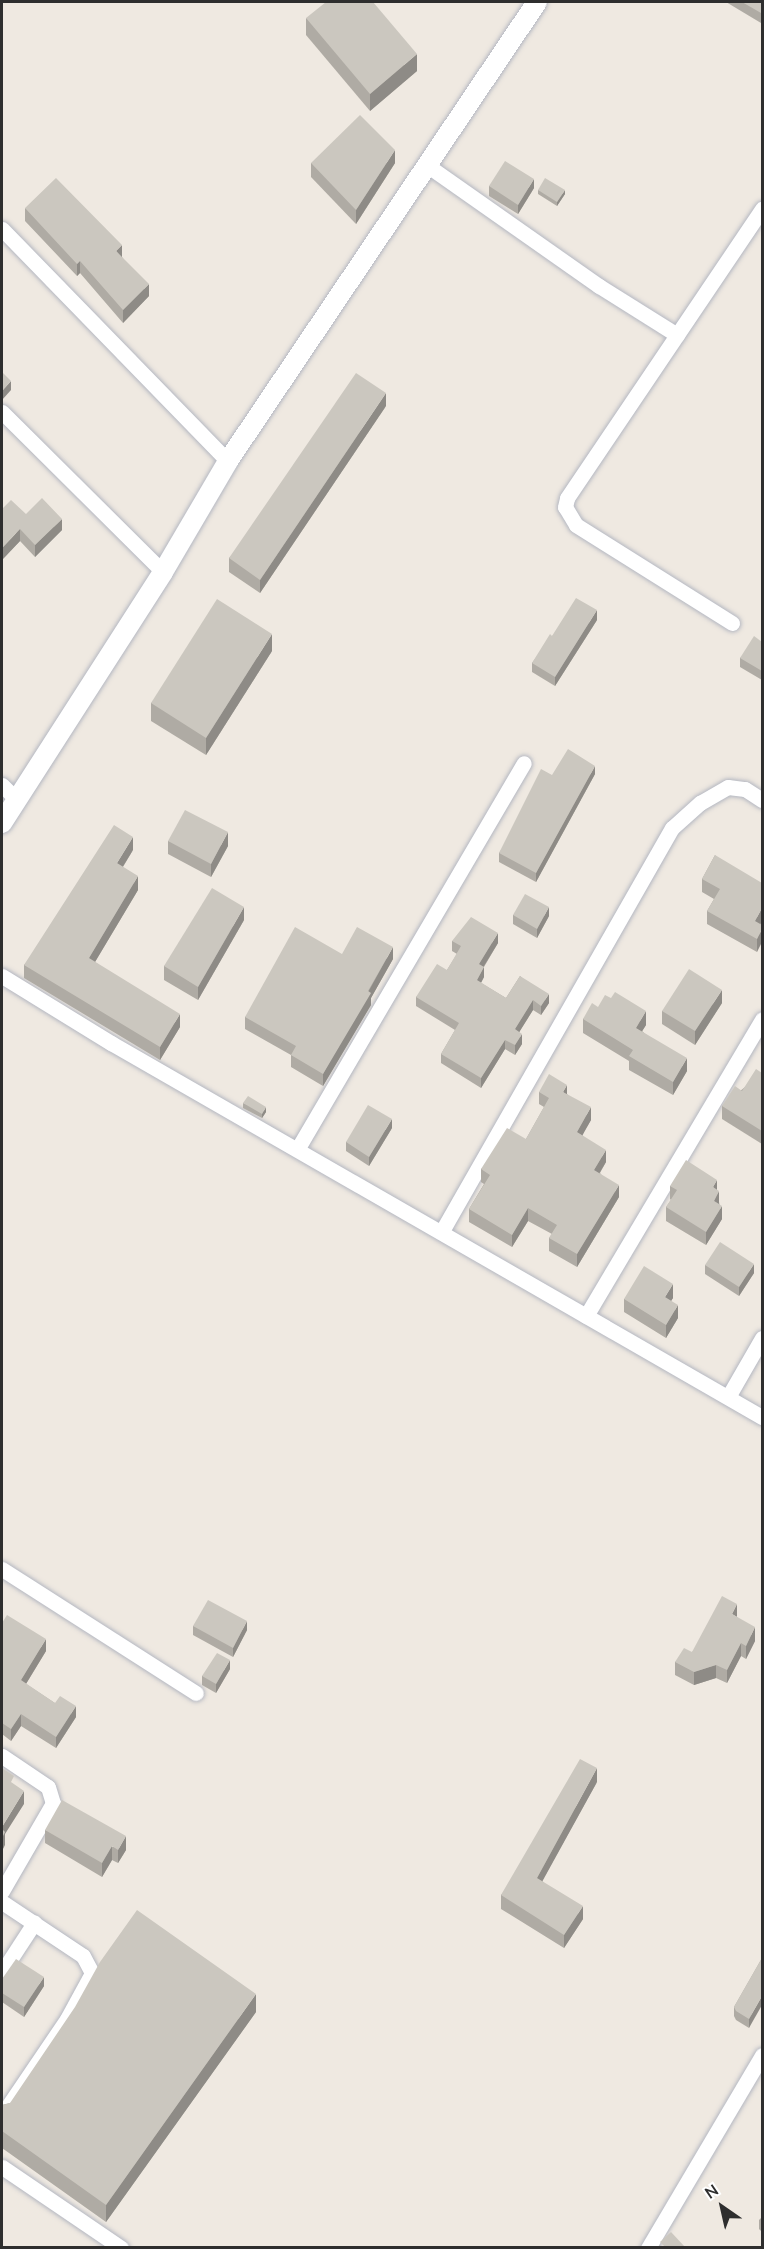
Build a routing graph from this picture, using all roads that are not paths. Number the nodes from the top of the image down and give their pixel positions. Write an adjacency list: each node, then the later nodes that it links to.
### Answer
1 (537, 2): 2 (street)
2 (428, 166): 5 (street); 7 (street)
3 (762, 209): 5 (street)
4 (2, 229): 7 (street)
5 (677, 335): 9 (street)
6 (2, 412): 8 (street)
7 (228, 461): 8 (street)
8 (163, 572): 12 (street)
9 (732, 623)
10 (524, 763): 17 (street)
11 (2, 784): 12 (street)
12 (17, 800): 14 (street)
13 (762, 800): 18 (street)
14 (2, 823)
15 (2, 976): 17 (street)
16 (762, 1019): 19 (street)
17 (298, 1148): 18 (street)
18 (442, 1231): 19 (street)
19 (586, 1316): 21 (street)
20 (762, 1338): 21 (street)
21 (728, 1397): 22 (street)
22 (762, 1417)
23 (2, 1569): 24 (street)
24 (196, 1692)
25 (2, 1756): 26 (street)
26 (2, 1891)
27 (2, 1902): 28 (street)
28 (34, 1923): 29 (street); 31 (street)
29 (2, 1972)
30 (762, 2055): 34 (street)
31 (2, 2115)
32 (2, 2167): 33 (street)
33 (121, 2247)
34 (648, 2247)

